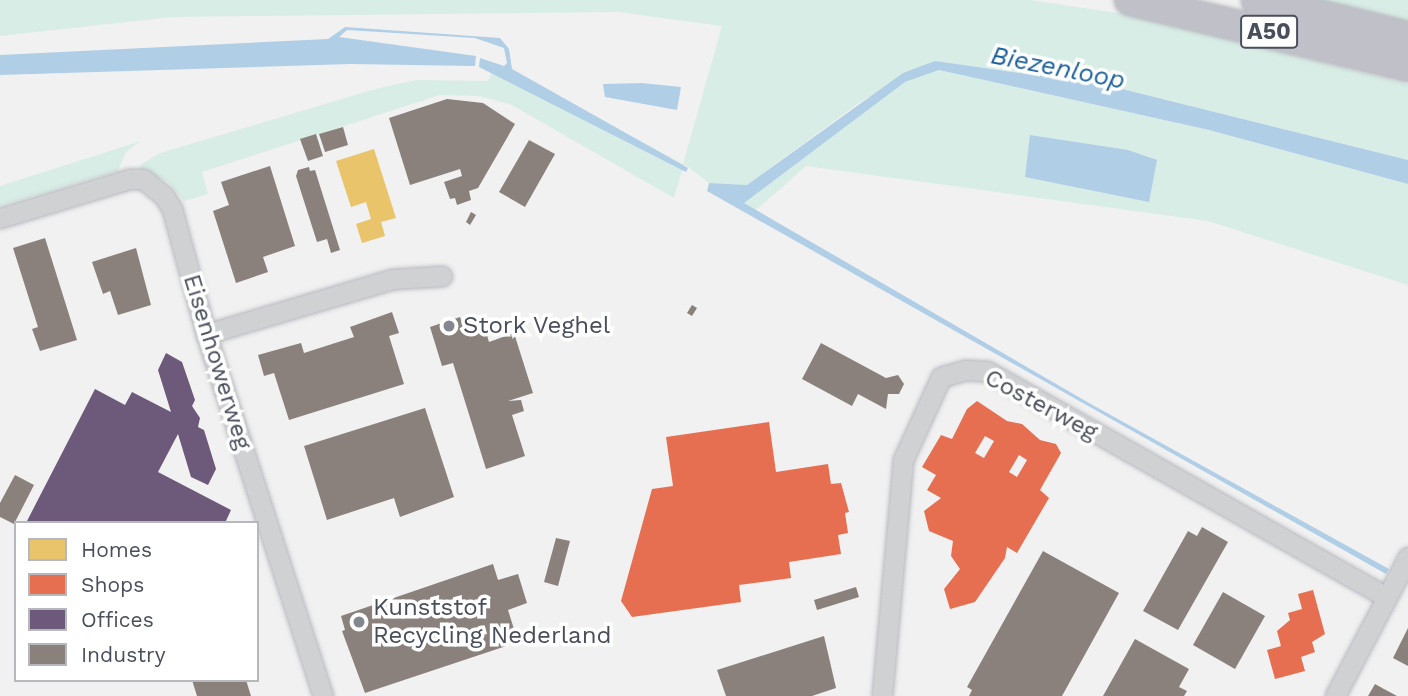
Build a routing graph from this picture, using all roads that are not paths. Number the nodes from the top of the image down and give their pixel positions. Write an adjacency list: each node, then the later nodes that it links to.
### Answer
1 (1130, 0): 4 (highway, A50)
2 (1257, 0): 3 (highway, A50)
3 (1408, 37)
4 (1408, 66)
5 (0, 218): 7 (street, Eisenhowerweg)
6 (442, 276): 7 (street)
7 (206, 334): 10 (street, Eisenhowerweg)
8 (1408, 556): 9 (street)
9 (1387, 597): 11 (street, Costerweg); 12 (street)
10 (323, 696)
11 (882, 696)
12 (1335, 696)

